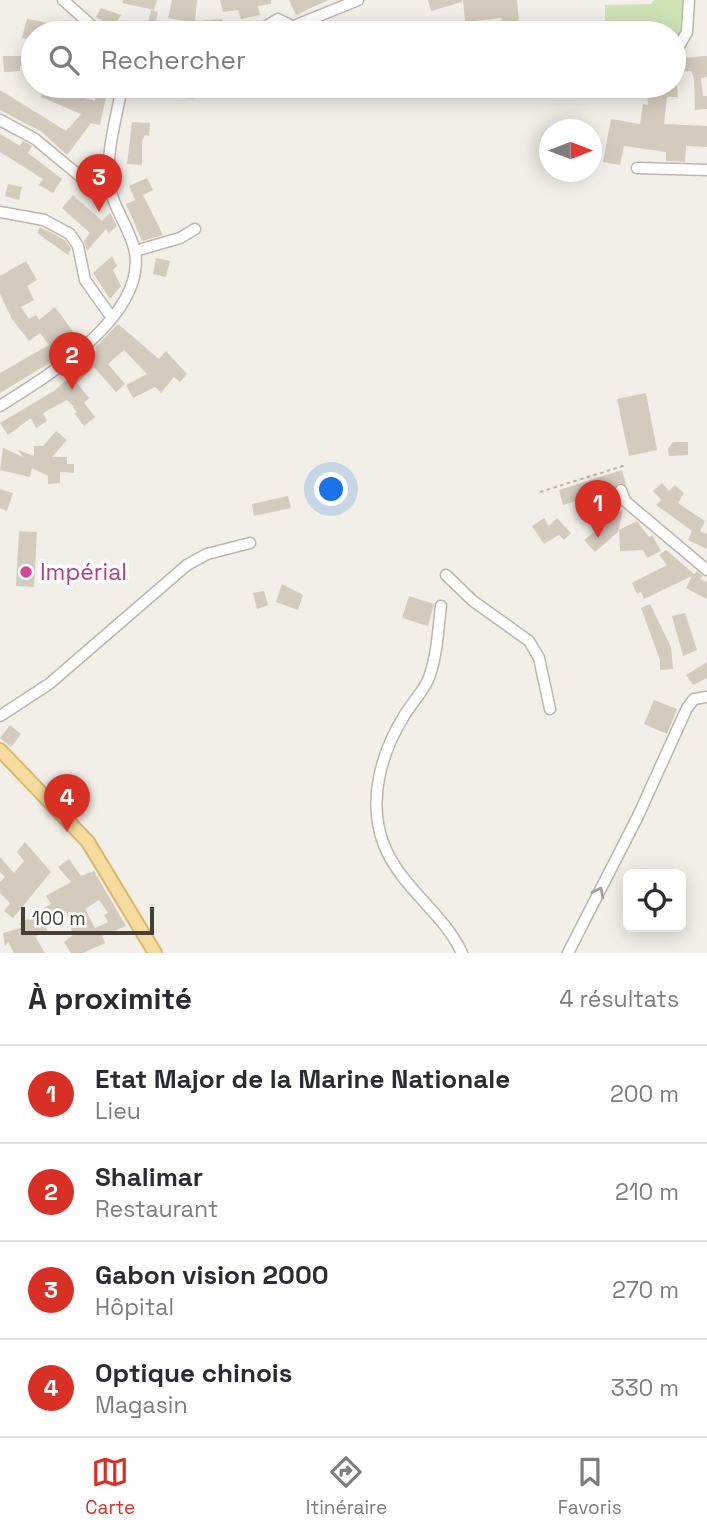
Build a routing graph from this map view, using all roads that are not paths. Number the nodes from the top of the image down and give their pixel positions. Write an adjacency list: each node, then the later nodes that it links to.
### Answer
1 (63, 0): 4 (street)
2 (358, 0): 5 (street)
3 (689, 0): 6 (street)
4 (87, 21)
5 (311, 21)
6 (686, 34)
7 (122, 98): 11 (street)
8 (0, 120): 11 (street)
9 (637, 168): 10 (street)
10 (707, 170)
11 (111, 194): 14 (street)
12 (0, 212): 15 (street)
13 (195, 229): 14 (street)
14 (135, 251): 15 (street)
15 (112, 318): 16 (street)
16 (0, 405)
17 (621, 490): 19 (street)
18 (250, 543): 24 (street)
19 (707, 570)
20 (446, 575): 23 (street)
21 (441, 606): 27 (street)
22 (707, 697): 28 (street, one-way to 22)
23 (550, 709)
24 (0, 716)
25 (0, 750): 26 (main road)
26 (155, 953)
27 (462, 953)
28 (568, 953)

